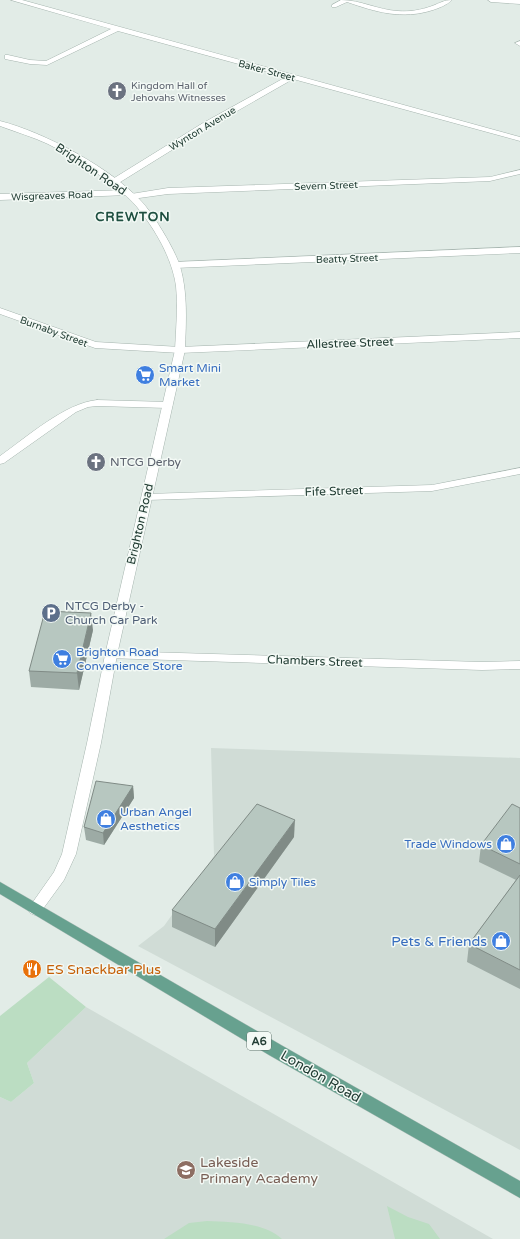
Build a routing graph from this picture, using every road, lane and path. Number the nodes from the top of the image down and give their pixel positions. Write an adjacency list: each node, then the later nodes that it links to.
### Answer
1 (14, 0): 7 (street, Baker Street)
2 (346, 0): 3 (street); 6 (street)
3 (449, 0)
4 (491, 0): 5 (street)
5 (520, 2)
6 (334, 6)
7 (116, 29): 8 (street); 9 (street, Baker Street)
8 (8, 57)
9 (291, 77): 11 (street, Baker Street); 13 (street, Wynton Avenue)
10 (0, 122): 13 (street, Brighton Road)
11 (520, 139)
12 (520, 172): 14 (street, Severn Street)
13 (114, 182): 14 (street, Brighton Road)
14 (129, 194): 15 (street, Wisgreaves Road); 17 (street, Brighton Road)
15 (0, 197)
16 (520, 250): 17 (street, Beatty Street)
17 (175, 265): 20 (street, Brighton Road)
18 (0, 312): 20 (street, Burnaby Street)
19 (520, 335): 20 (street, Allestree Street)
20 (180, 350): 21 (street, Brighton Road)
21 (168, 405): 22 (street); 24 (street, Brighton Road)
22 (0, 461)
23 (520, 471): 24 (street, Fife Street)
24 (147, 497): 25 (street, Brighton Road)
25 (111, 655): 26 (street, Chambers Street); 28 (street, Brighton Road)
26 (520, 665)
27 (0, 887): 28 (main road, London Road / A6)
28 (35, 909): 29 (main road, London Road / A6)
29 (520, 1190)

